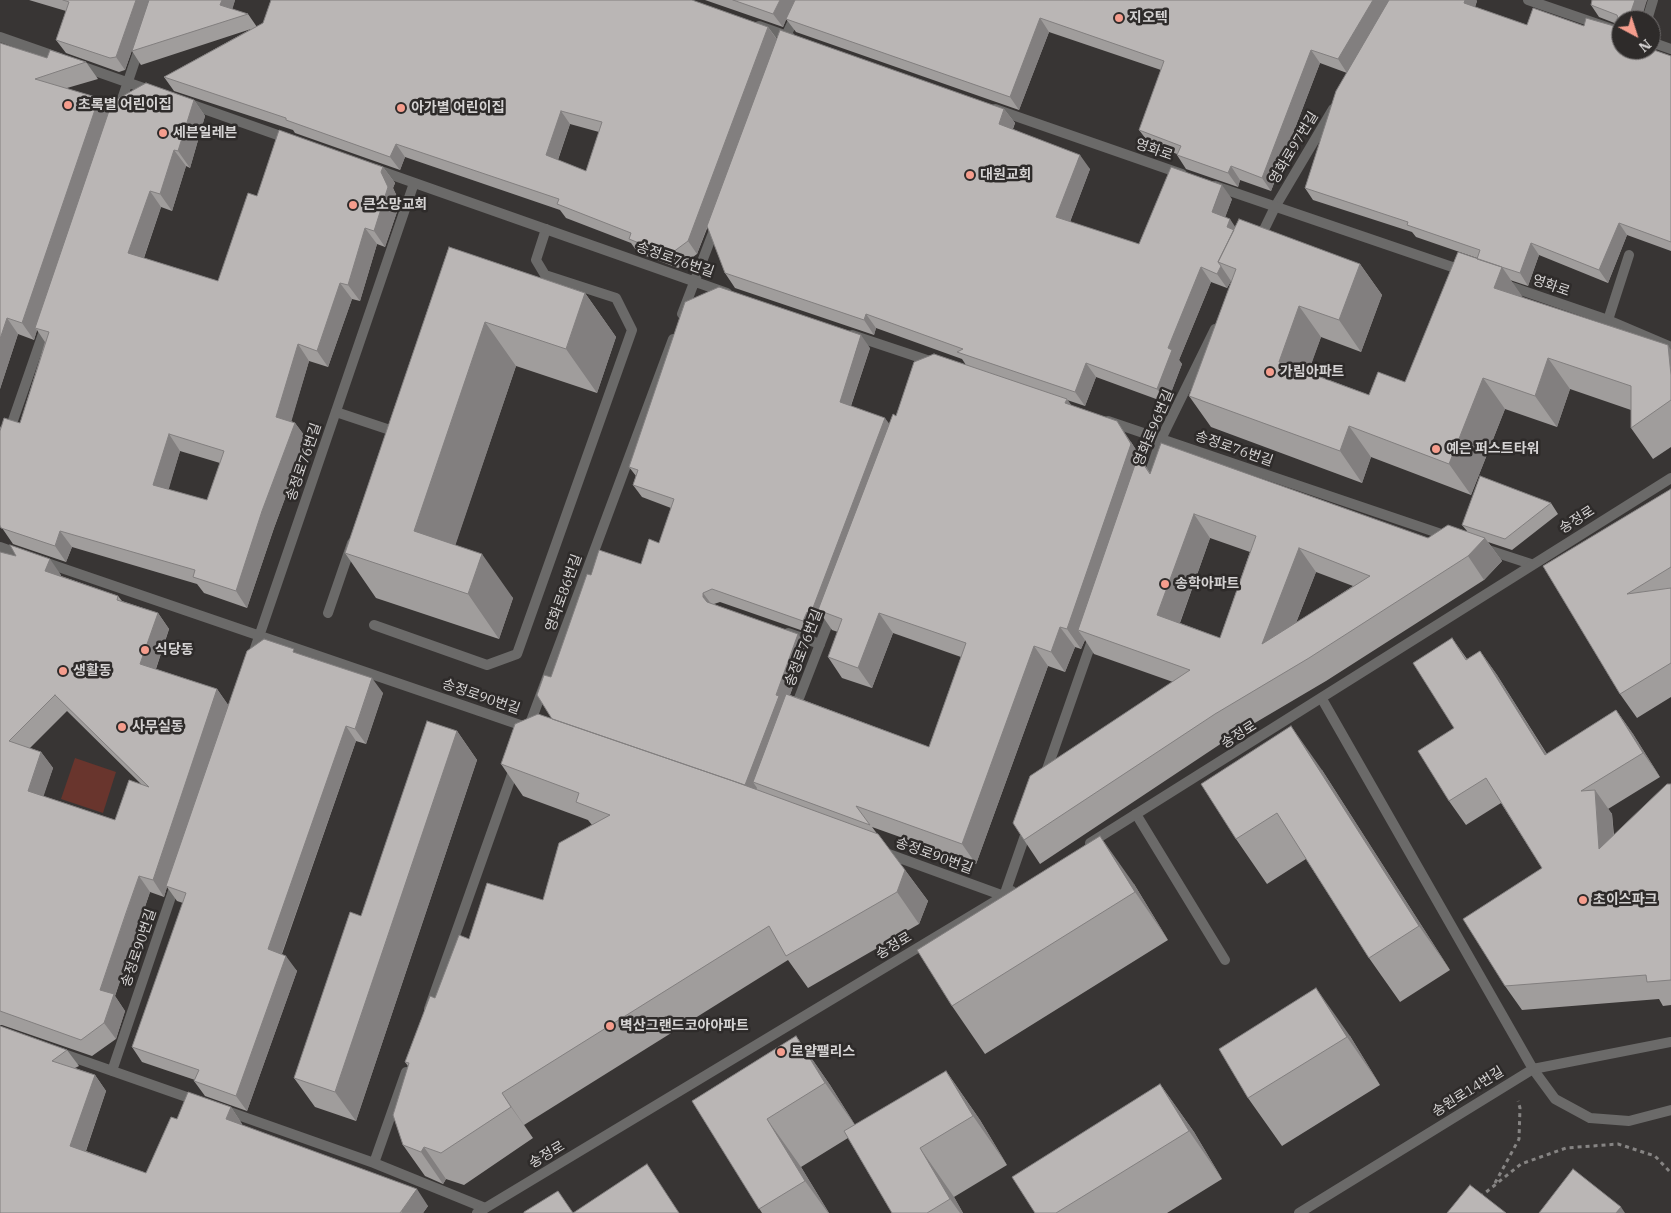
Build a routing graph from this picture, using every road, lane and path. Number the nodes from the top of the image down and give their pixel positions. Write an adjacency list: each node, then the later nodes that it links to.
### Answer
1 (802, 0): 5 (street)
2 (1528, 0): 4 (street)
3 (749, 23): 5 (street)
4 (1611, 29)
5 (786, 36): 8 (street); 9 (street)
6 (0, 37): 10 (street)
7 (144, 37): 10 (street)
8 (805, 42)
9 (779, 54)
10 (128, 82): 13 (street); 14 (street)
11 (1339, 99): 19 (street, 영화로97번길)
12 (984, 105): 16 (street, 영화로)
13 (115, 120)
14 (304, 144)
15 (368, 167): 17 (street, 송정로76번길)
16 (1190, 177)
17 (414, 183): 21 (street, 송정로76번길); 34 (street, 송정로76번길)
18 (1209, 184): 19 (street)
19 (1275, 207): 22 (street); 24 (street)
20 (718, 218): 25 (street, 영화로86번길)
21 (546, 229): 25 (street, 송정로76번길); 48 (street)
22 (1253, 252)
23 (1629, 255): 29 (street)
24 (1479, 276)
25 (694, 281): 27 (street, 송정로76번길); 56 (street, 영화로86번길)
26 (1497, 282): 29 (street, 영화로)
27 (741, 297)
28 (48, 318): 38 (street)
29 (1608, 320): 32 (street, 영화로)
30 (1218, 323): 37 (street, 영화로96번길)
31 (844, 332): 33 (street)
32 (1671, 347)
33 (947, 367)
34 (336, 412): 36 (street); 51 (street, 송정로76번길)
35 (1096, 417): 37 (street, 송정로76번길)
36 (390, 430)
37 (1161, 439): 40 (street, 영화로96번길); 42 (street, 송정로76번길)
38 (6, 441)
39 (1671, 478): 45 (street, 송정로)
40 (1142, 495)
41 (356, 531): 47 (street)
42 (1457, 540)
43 (1476, 546): 45 (street)
44 (0, 548): 51 (street, 송정로90번길)
45 (1531, 564): 54 (street, 송정로)
46 (837, 598): 52 (street, 송정로76번길)
47 (328, 613)
48 (374, 625)
49 (1097, 626): 58 (street)
50 (773, 628): 52 (street)
51 (259, 636): 53 (street); 56 (street, 송정로90번길)
52 (820, 644): 55 (street, 송정로76번길)
53 (248, 669)
54 (1322, 699): 60 (street, 송정로); 71 (street)
55 (789, 725)
56 (530, 731)
57 (518, 755): 67 (street)
58 (1042, 784)
59 (1032, 812): 65 (street)
60 (1136, 814): 62 (street, 송정로); 66 (street)
61 (876, 849): 65 (street, 송정로90번길)
62 (1078, 850)
63 (178, 874): 72 (street, 송정로90번길)
64 (1020, 886): 65 (street, 송정로)
65 (1004, 896): 80 (street, 송정로)
66 (1225, 960)
67 (424, 1024)
68 (1671, 1042): 71 (street, 송원로14번길)
69 (47, 1048): 72 (street)
70 (410, 1061): 75 (street)
71 (1533, 1068): 73 (street, 송원로14번길); 74 (street)
72 (112, 1071): 75 (street)
73 (1511, 1081): 77 (path); 81 (street, 송원로14번길)
74 (1671, 1110)
75 (374, 1163): 80 (street)
76 (1671, 1173): 77 (path)
77 (1494, 1186): 78 (path); 79 (path)
78 (1485, 1199)
79 (1474, 1202)
80 (481, 1210)
81 (1298, 1213)

